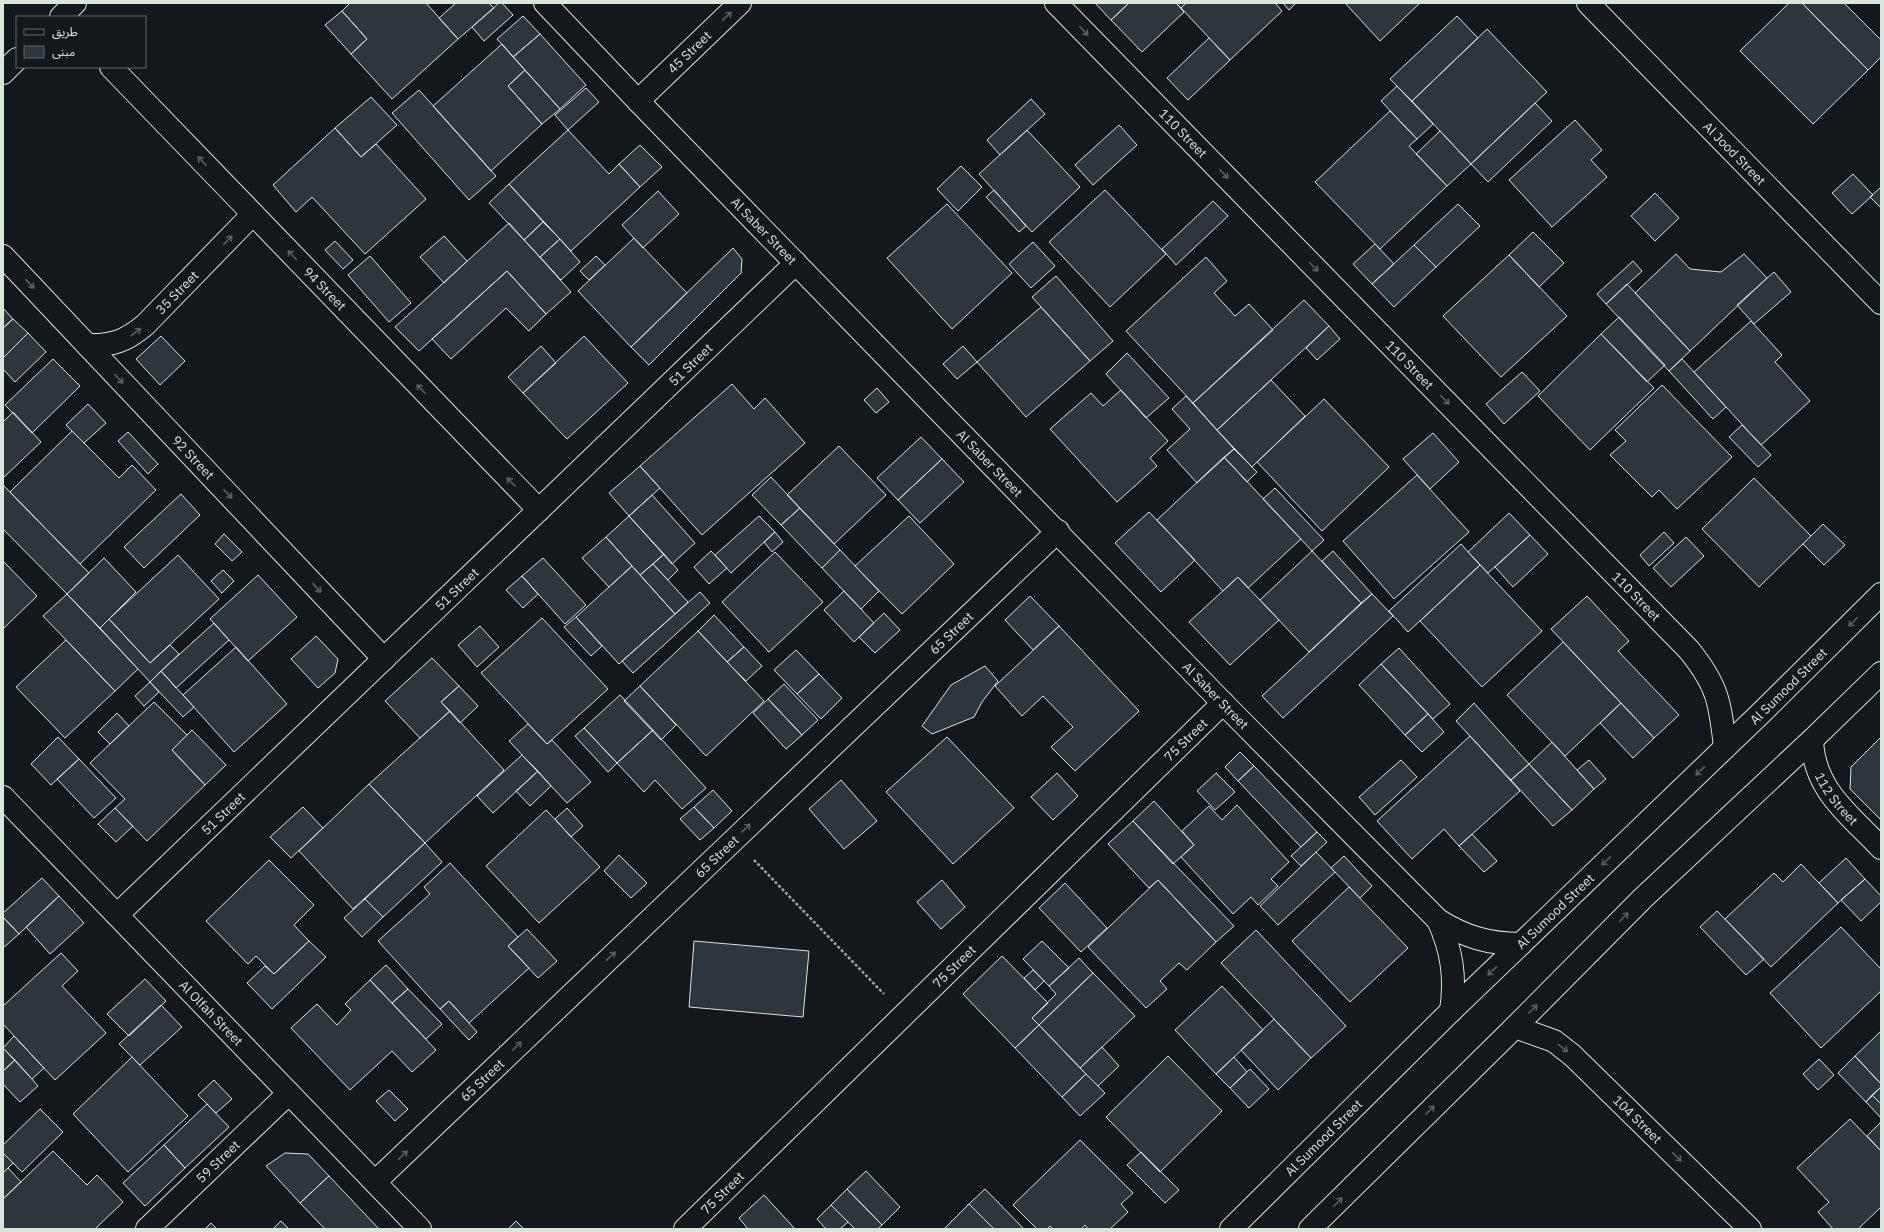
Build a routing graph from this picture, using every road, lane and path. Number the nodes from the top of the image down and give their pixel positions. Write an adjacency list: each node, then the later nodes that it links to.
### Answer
1 (545, 3): 8 (street, Al Saber Street)
2 (740, 3): 8 (street, 45 Street, one-way to 2)
3 (1056, 3): 21 (street, 110 Street, one-way to 21)
4 (1588, 3): 12 (street, Al Jood Street)
5 (16, 60): 7 (street)
6 (112, 68): 9 (street, 94 Street, one-way to 6)
7 (3, 73)
8 (638, 101): 11 (street, Al Saber Street)
9 (253, 214): 13 (street, 35 Street, one-way to 9); 14 (street, 94 Street, one-way to 9)
10 (3, 256): 13 (street, 92 Street, one-way to 13)
11 (796, 263): 14 (street, 51 Street); 15 (street, Al Saber Street)
12 (1881, 303)
13 (87, 345): 17 (street, 92 Street, one-way to 17)
14 (539, 510): 17 (street, 51 Street)
15 (1058, 531): 19 (street, Al Saber Street); 23 (street, 65 Street, one-way to 15)
16 (1881, 594): 21 (street, Al Sumood Street, one-way to 21)
17 (384, 659): 25 (street, 51 Street)
18 (1881, 673): 20 (street)
19 (1223, 703): 26 (street, Al Saber Street); 29 (street, 75 Street)
20 (1812, 740): 24 (street, 112 Street); 30 (street, one-way to 20)
21 (1725, 747): 27 (street, Al Sumood Street, one-way to 27)
22 (3, 797): 25 (street, Al Olfah Street)
23 (734, 839): 29 (path); 32 (street, 65 Street, one-way to 23)
24 (1881, 848)
25 (117, 916): 31 (street, Al Olfah Street)
26 (1438, 920): 27 (street, Al Saber Street); 28 (street, Al Saber Street)
27 (1521, 944): 28 (street, Al Sumood Street, one-way to 28)
28 (1451, 1011): 36 (street, Al Sumood Street)
29 (904, 1014): 35 (street, 75 Street)
30 (1515, 1027): 37 (street, one-way to 30); 38 (street, 104 Street, one-way to 38)
31 (289, 1093): 32 (street, Al Olfah Street); 33 (street, 59 Street)
32 (375, 1182): 34 (street, Al Olfah Street)
33 (148, 1229)
34 (420, 1229)
35 (685, 1229)
36 (1231, 1229)
37 (1310, 1229)
38 (1750, 1229)

